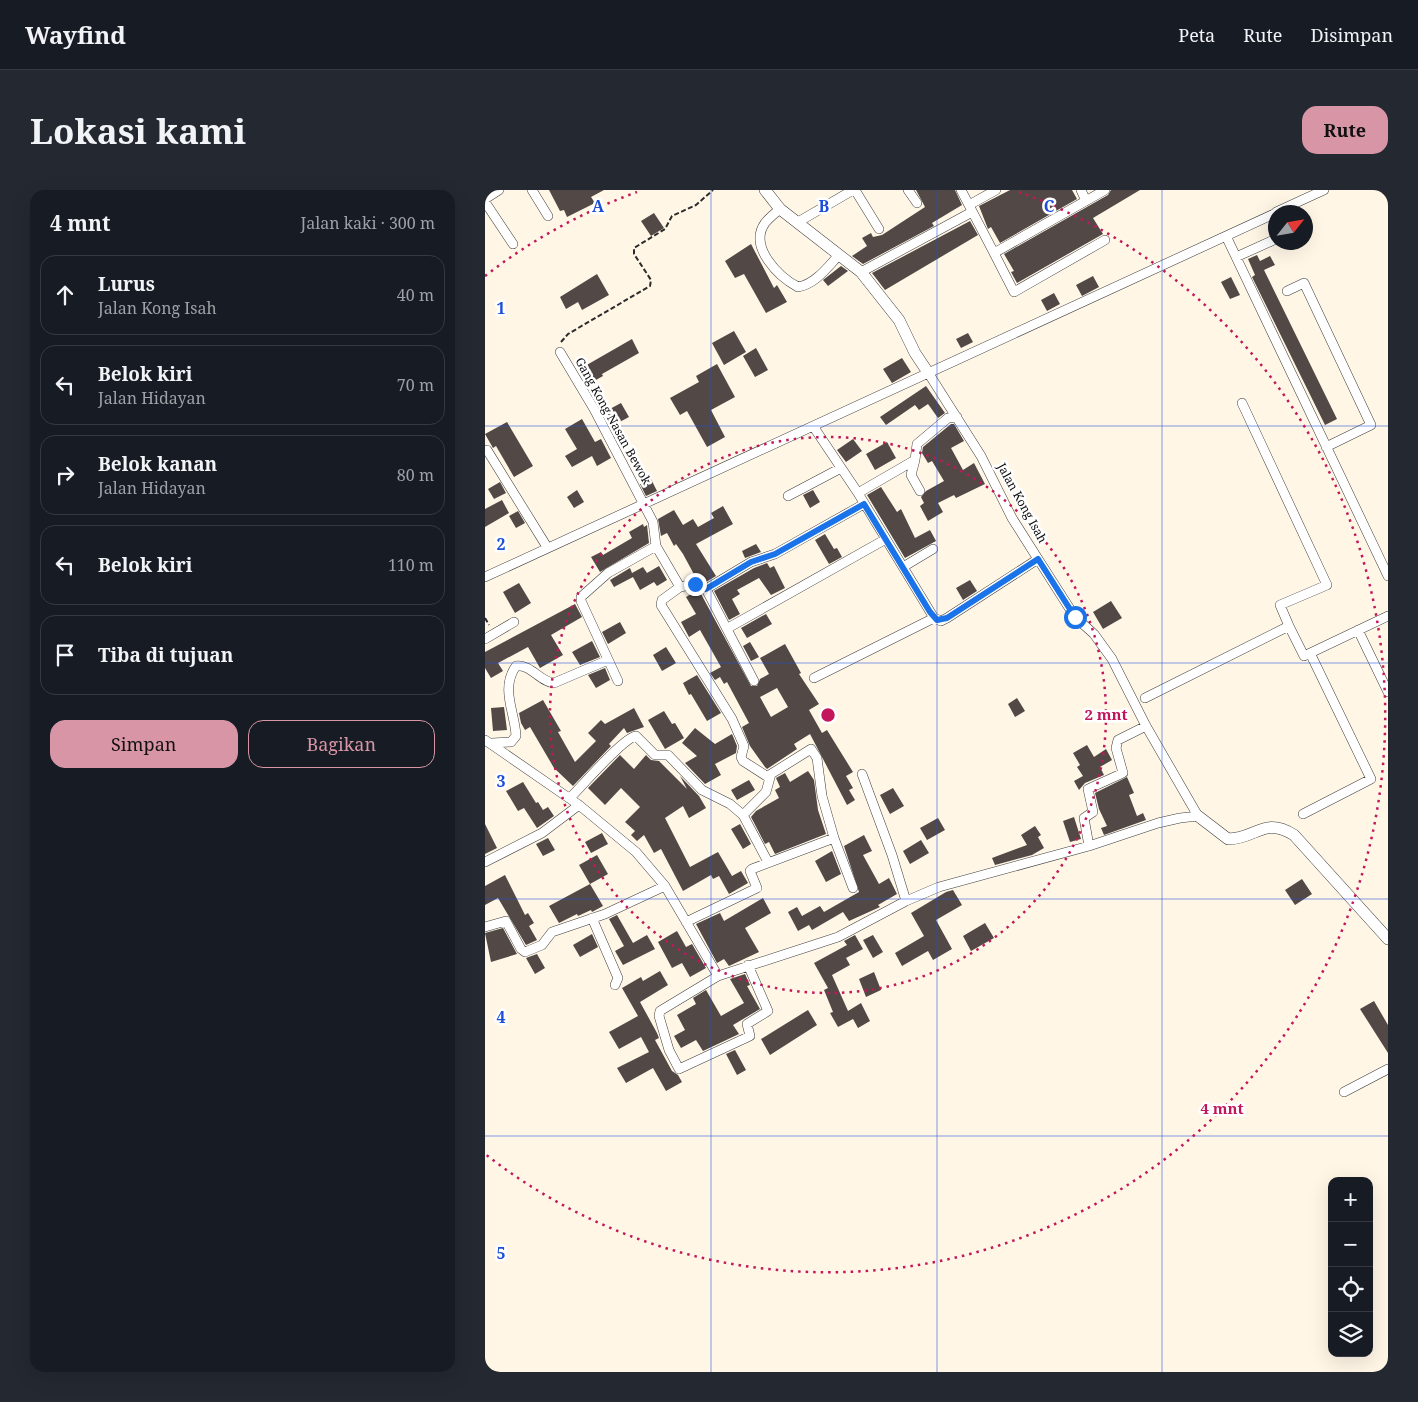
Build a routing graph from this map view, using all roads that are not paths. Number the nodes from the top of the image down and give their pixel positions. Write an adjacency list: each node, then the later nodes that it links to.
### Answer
1 (499, 190): 11 (street)
2 (532, 190): 17 (street)
3 (765, 190): 15 (street, Jalan Kong Isah)
4 (854, 190): 19 (street); 20 (street)
5 (909, 190): 13 (street)
6 (961, 190): 16 (street)
7 (996, 190): 16 (street)
8 (1081, 190): 12 (street)
9 (1105, 190): 12 (street)
10 (1324, 190): 14 (street)
11 (485, 201): 24 (street)
12 (1087, 201): 25 (street)
13 (917, 203)
14 (1291, 205)
15 (780, 209): 19 (street, Jalan Kong Isah); 26 (street)
16 (970, 209): 25 (street); 28 (street)
17 (548, 216)
18 (1268, 216): 21 (street)
19 (798, 222): 26 (street, Jalan Kong Isah)
20 (879, 229)
21 (1226, 236): 27 (street); 31 (street)
22 (1105, 240): 25 (street)
23 (1268, 241): 27 (street)
24 (513, 244)
25 (994, 253)
26 (838, 256): 28 (street, Jalan Kong Isah)
27 (1236, 257): 35 (street)
28 (861, 272): 31 (street, Jalan Kong Isah)
29 (1287, 291): 35 (street)
30 (560, 352): 42 (street, Gang Kong Nasan Bewok)
31 (929, 374): 33 (street, Jalan Kong Isah); 34 (street)
32 (1242, 403): 57 (street)
33 (957, 417): 37 (street); 48 (street, Jalan Kong Isah)
34 (813, 426): 38 (street); 42 (street)
35 (1326, 447): 51 (street)
36 (487, 450): 46 (street)
37 (915, 460): 39 (street); 40 (street)
38 (841, 468): 40 (street); 41 (street)
39 (920, 490)
40 (858, 493): 43 (street)
41 (788, 496)
42 (643, 503): 45 (street, Gang Kong Nasan Bewok); 46 (street)
43 (864, 504): 44 (street); 53 (street)
44 (886, 539): 49 (street); 58 (street)
45 (656, 546): 52 (street); 62 (street)
46 (547, 547): 50 (street)
47 (933, 549): 49 (street)
48 (1038, 559): 55 (street); 68 (street, Jalan Kong Isah)
49 (903, 567): 55 (street)
50 (485, 576)
51 (1388, 576)
52 (680, 587): 53 (street); 71 (street)
53 (706, 589): 58 (street)
54 (1388, 616): 59 (street)
55 (934, 618): 63 (street)
56 (514, 622): 60 (street)
57 (1289, 626): 61 (street); 67 (street)
58 (728, 628): 65 (street)
59 (1358, 630): 61 (street); 66 (street)
60 (485, 639)
61 (1310, 653): 74 (street)
62 (608, 660): 64 (street); 69 (street)
63 (814, 678)
64 (618, 681)
65 (754, 681)
66 (1388, 692)
67 (1145, 698)
68 (1146, 726): 76 (street, Jalan Kong Isah); 78 (street)
69 (489, 742): 72 (street)
70 (862, 774): 83 (street)
71 (769, 777): 75 (street); 77 (street)
72 (570, 798): 73 (street); 75 (street)
73 (579, 805): 79 (street); 81 (street)
74 (1303, 814)
75 (743, 815): 80 (street)
76 (1198, 816): 78 (street); 87 (street, Jalan Kong Isah)
77 (834, 838): 80 (street); 82 (street)
78 (1089, 846): 83 (street)
79 (485, 862)
80 (768, 862): 85 (street)
81 (665, 886): 84 (street); 85 (street)
82 (853, 888)
83 (906, 901): 88 (street)
84 (592, 918): 86 (street); 90 (street)
85 (686, 922): 89 (street)
86 (485, 927)
87 (1388, 939)
88 (748, 965): 89 (street); 89 (street)
89 (718, 976)
90 (615, 986)
91 (1388, 1069): 92 (street)
92 (1344, 1092)

